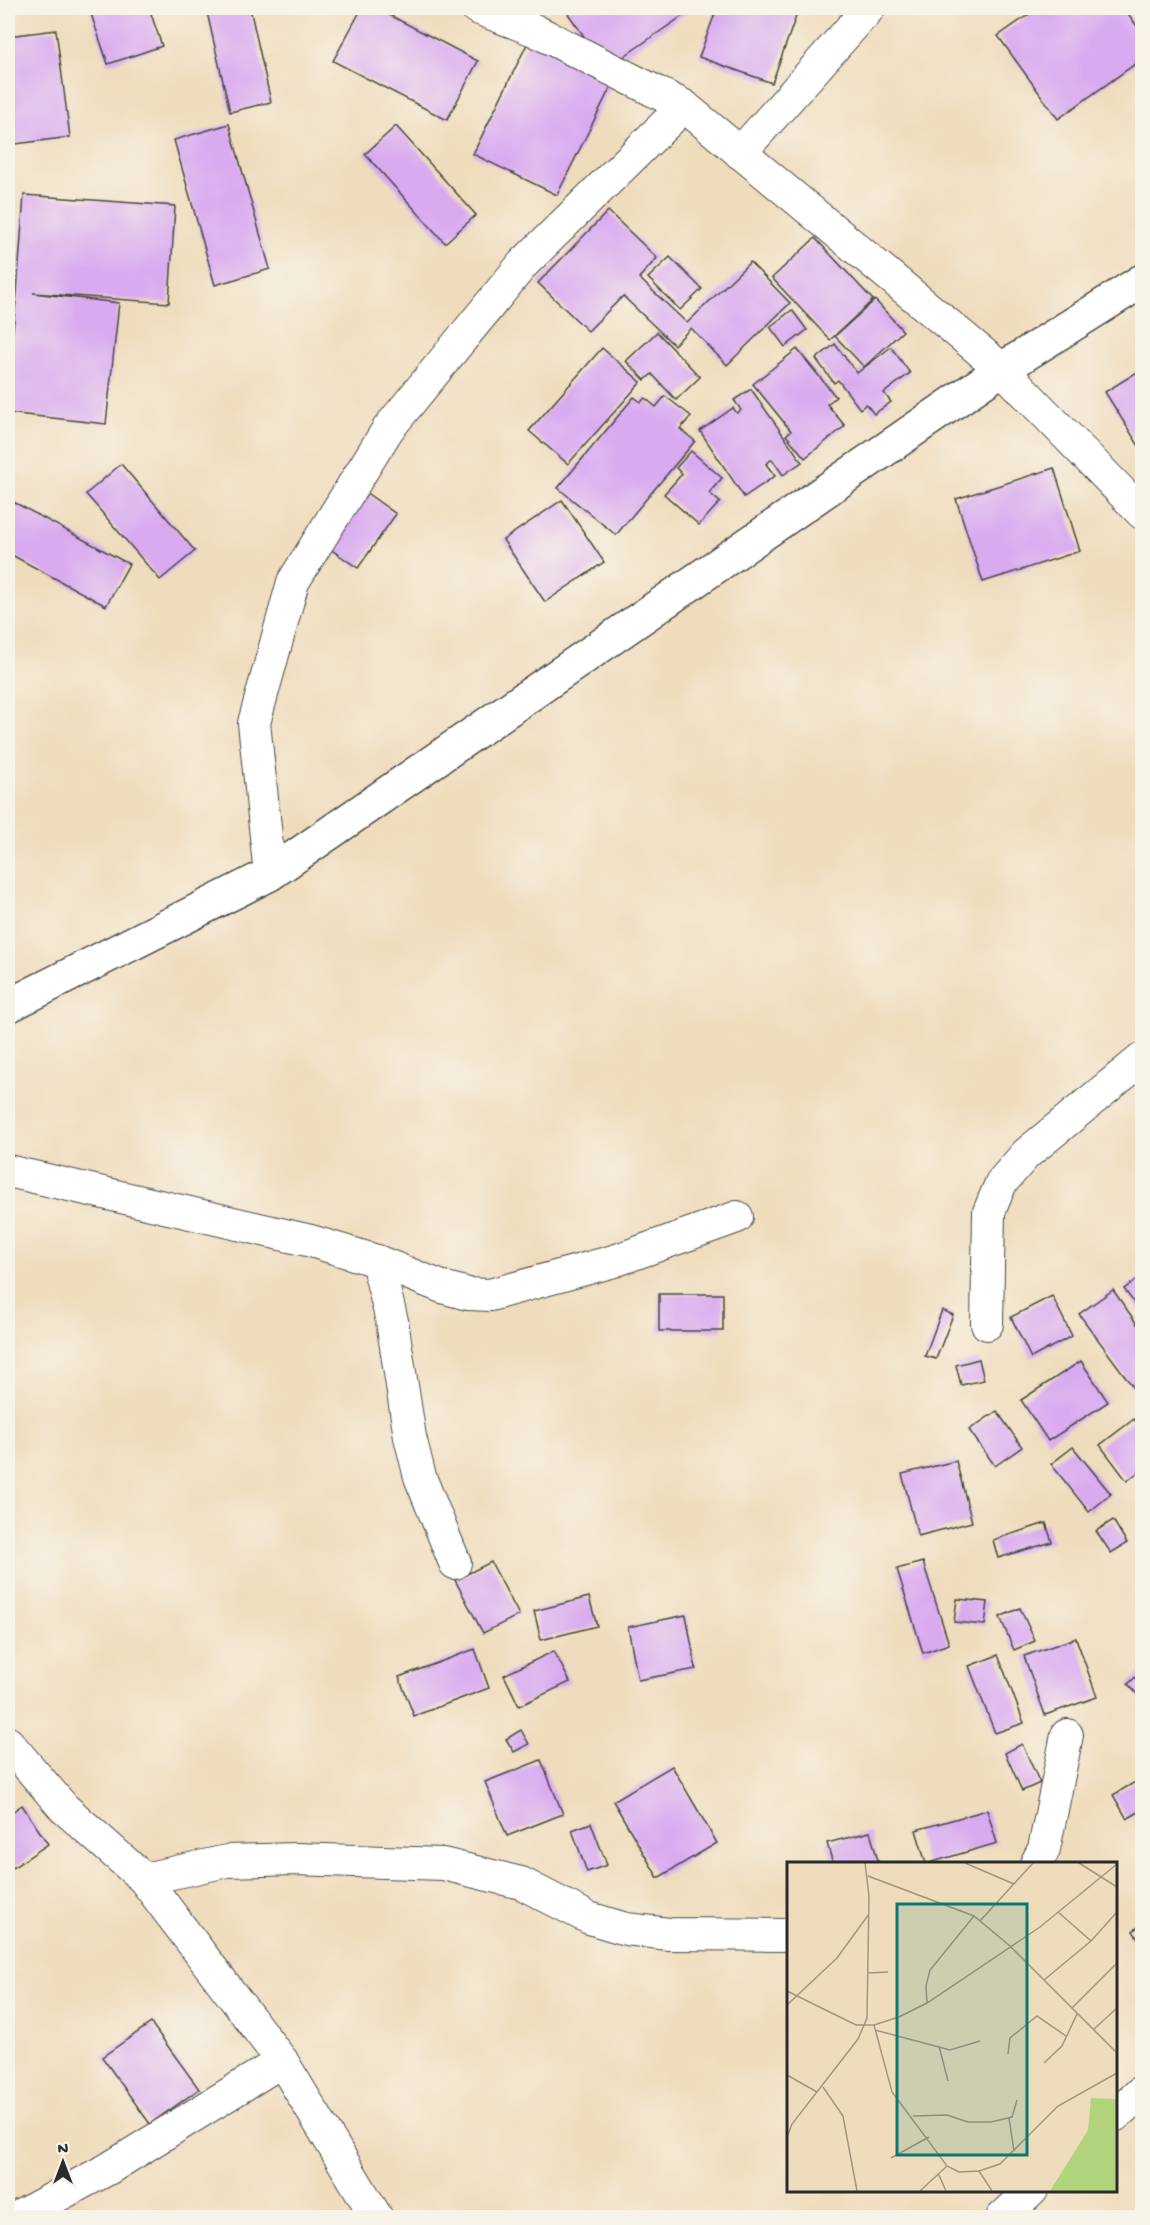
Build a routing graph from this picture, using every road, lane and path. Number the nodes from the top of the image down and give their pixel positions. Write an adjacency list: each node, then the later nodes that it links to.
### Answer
1 (477, 8): 3 (street)
2 (869, 8): 4 (street)
3 (684, 106): 4 (street); 8 (street)
4 (740, 153): 6 (street)
5 (1143, 281): 6 (street)
6 (1002, 369): 7 (street); 8 (street)
7 (1143, 513)
8 (270, 874): 9 (street)
9 (8, 1006)
10 (1143, 1059): 14 (street)
11 (8, 1171): 13 (street)
12 (736, 1217): 13 (street)
13 (377, 1261): 15 (street)
14 (987, 1324)
15 (455, 1563)
16 (1067, 1736): 18 (street)
17 (8, 1743): 19 (street)
18 (1037, 1862)
19 (144, 1880): 20 (street); 21 (street)
20 (787, 1935)
21 (282, 2061): 25 (street); 26 (street)
22 (1143, 2091): 23 (street)
23 (1117, 2114)
24 (1030, 2192): 27 (street)
25 (16, 2217)
26 (378, 2217)
27 (1002, 2217)

